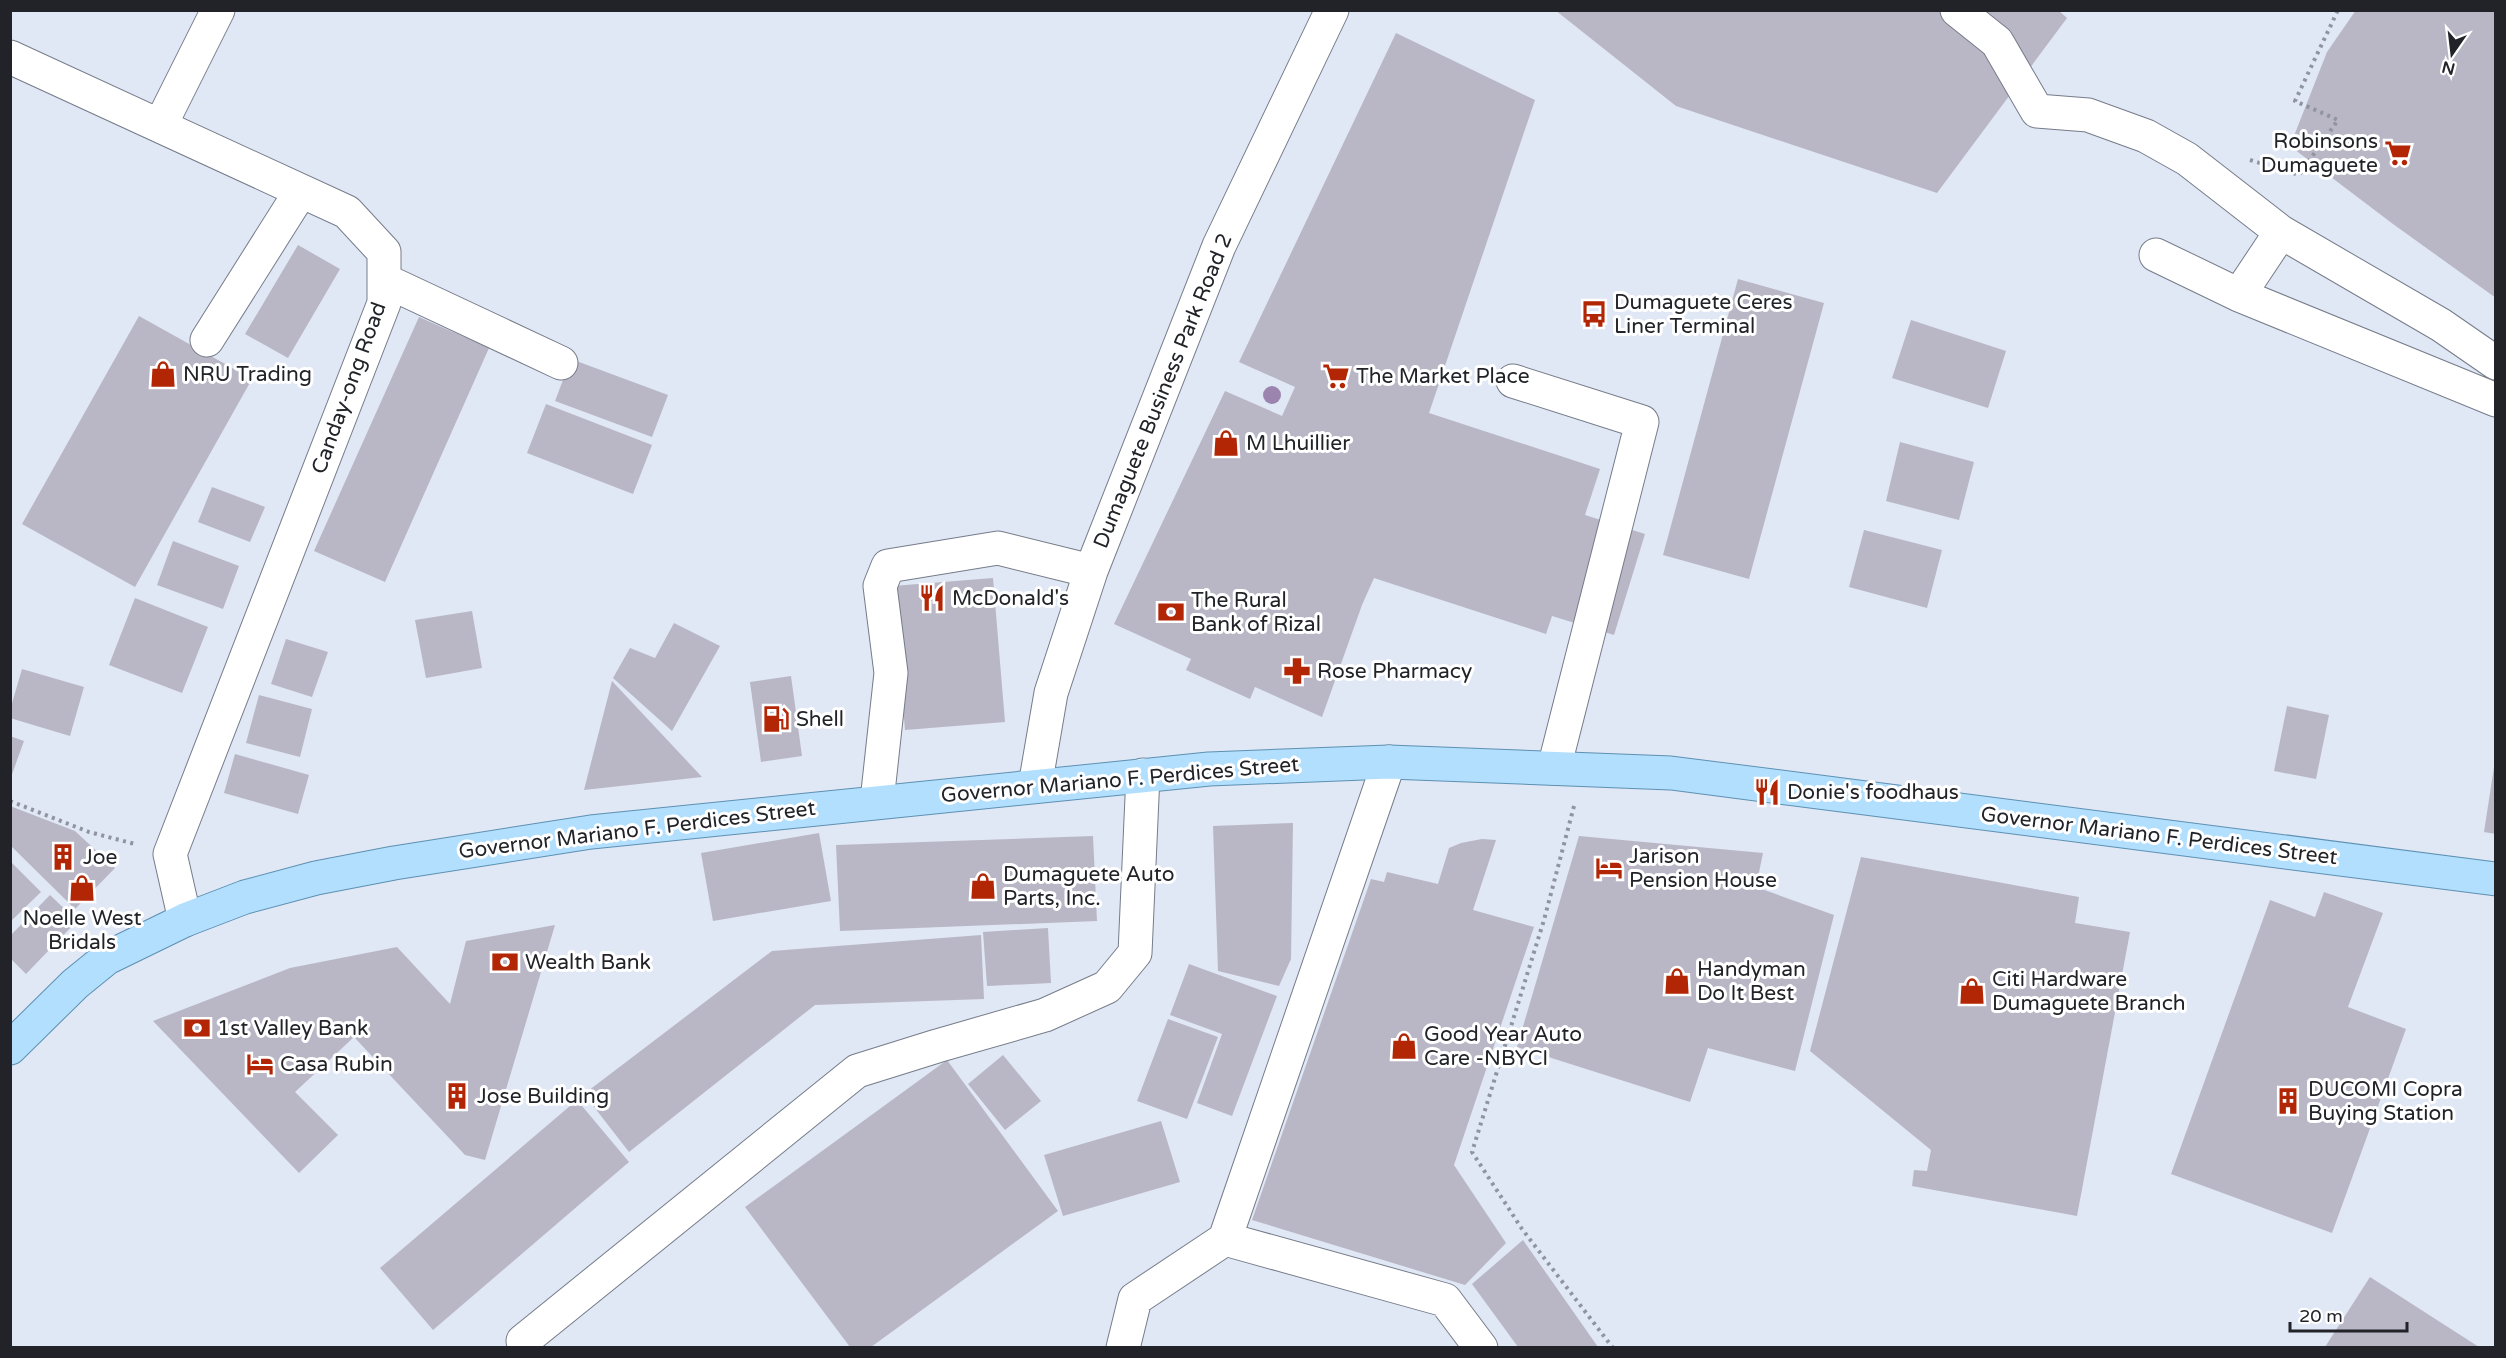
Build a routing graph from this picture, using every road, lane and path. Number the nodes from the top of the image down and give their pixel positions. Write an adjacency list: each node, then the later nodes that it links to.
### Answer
1 (218, 10): 6 (street)
2 (1332, 10): 18 (street, Dumaguete Business Park Road 2)
3 (1957, 10): 9 (street)
4 (2338, 10): 7 (path)
5 (10, 57): 6 (street, Canday-ong Road)
6 (160, 126): 8 (street, Canday-ong Road)
7 (2246, 158)
8 (301, 191): 11 (street, Canday-ong Road); 13 (street)
9 (2281, 232): 12 (street); 15 (street)
10 (2156, 255): 12 (street)
11 (384, 280): 14 (street); 25 (street, Canday-ong Road)
12 (2239, 295): 17 (street)
13 (207, 340)
14 (561, 363)
15 (2496, 363)
16 (1513, 381): 20 (street)
17 (2496, 400)
18 (1091, 572): 22 (street, Dumaguete Business Park Road 2); 24 (street)
19 (1389, 762): 20 (main road, Governor Mariano F. Perdices Street); 21 (main road, Governor Mariano F. Perdices Street); 29 (street)
20 (1569, 769): 26 (main road, Governor Mariano F. Perdices Street); 33 (path)
21 (1143, 775): 22 (main road, Governor Mariano F. Perdices Street); 30 (street)
22 (1035, 786): 24 (main road, Governor Mariano F. Perdices Street)
23 (10, 801): 25 (path)
24 (877, 801): 27 (main road, Governor Mariano F. Perdices Street)
25 (170, 854): 27 (street)
26 (2496, 879)
27 (185, 920): 28 (main road, Governor Mariano F. Perdices Street)
28 (10, 1048)
29 (1225, 1239): 31 (street); 32 (street)
30 (523, 1341)
31 (1123, 1347)
32 (1481, 1347)
33 (1613, 1347)

